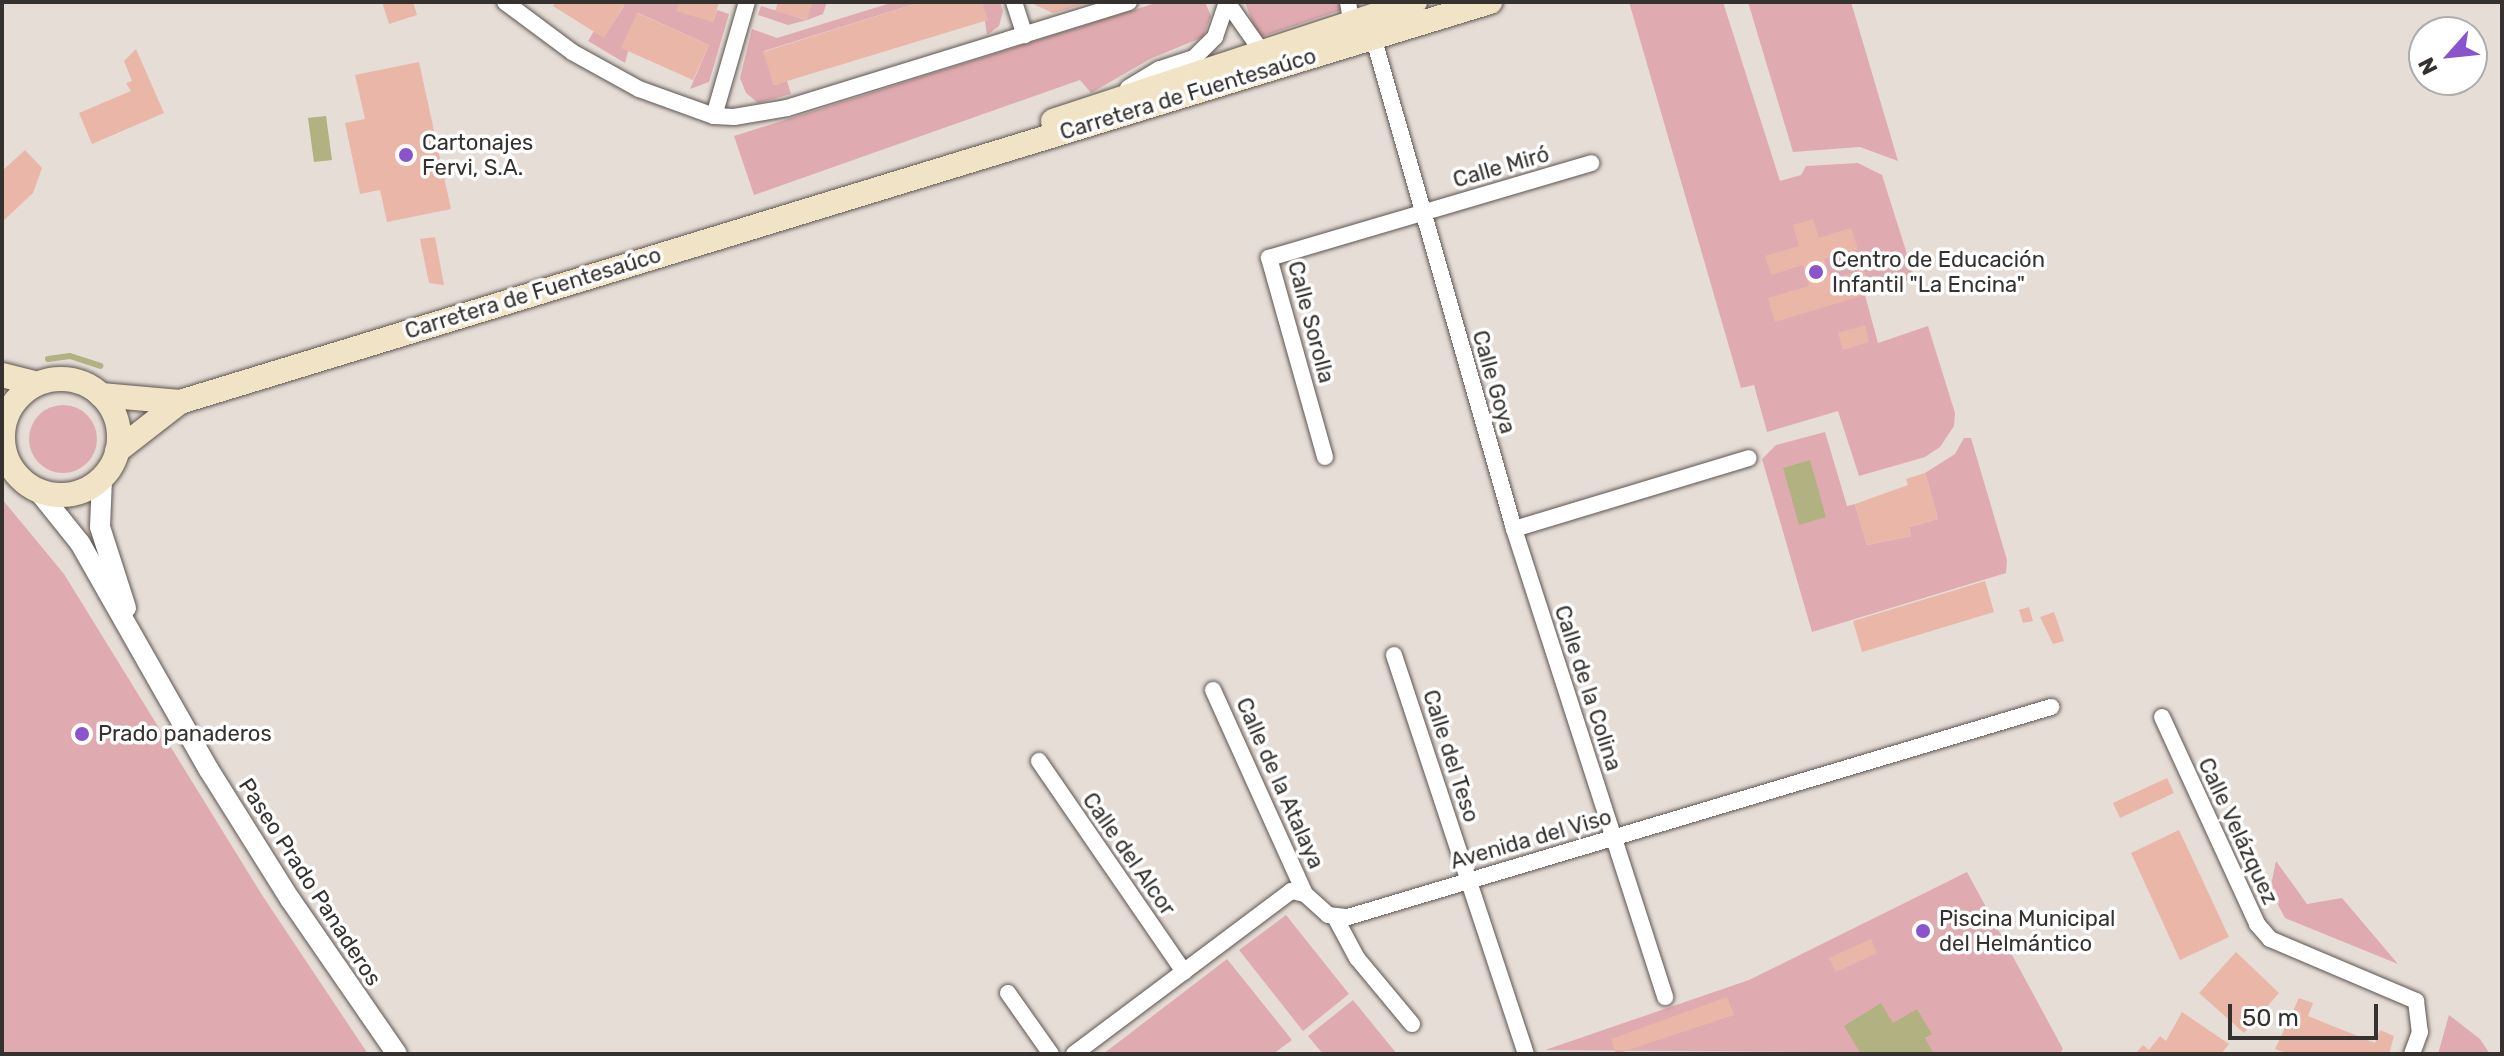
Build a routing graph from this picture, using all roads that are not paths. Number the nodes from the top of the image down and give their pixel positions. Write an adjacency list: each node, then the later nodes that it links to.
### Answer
1 (505, 2): 13 (street)
2 (747, 2): 13 (street)
3 (1014, 2): 9 (street)
4 (1129, 2): 9 (street)
5 (1227, 2): 11 (street); 12 (street)
6 (1417, 2): 8 (main road); 10 (main road)
7 (1490, 2): 10 (main road, Carretera de Fuentesaúco)
8 (1350, 11): 10 (street, Calle Goya); 11 (main road)
9 (1025, 35): 13 (street)
10 (1369, 40): 11 (main road, Carretera de Fuentesaúco); 16 (street, Calle Goya)
11 (1267, 59): 12 (main road, Carretera de Fuentesaúco); 15 (main road, Carretera de Fuentesaúco)
12 (1109, 100): 15 (main road, Carretera de Fuentesaúco)
13 (714, 116)
14 (1591, 163): 16 (street, Calle Miró)
15 (886, 184): 20 (main road, Carretera de Fuentesaúco)
16 (1422, 213): 23 (street, Calle Sorolla); 27 (street, Calle Goya)
17 (2, 375): 18 (main road)
18 (37, 384): 19 (main road); 21 (main road)
19 (101, 395): 20 (main road, Carretera de Fuentesaúco); 22 (main road)
20 (180, 402): 22 (main road, Carretera de Fuentesaúco)
21 (2, 435): 26 (main road)
22 (117, 451): 25 (main road)
23 (1325, 457)
24 (1749, 458): 27 (street)
25 (102, 479): 26 (main road); 28 (street, Paseo Prado Panaderos)
26 (39, 492): 28 (street, Paseo Prado Panaderos)
27 (1514, 529): 34 (street, Calle de la Colina)
28 (139, 650): 42 (street, Paseo Prado Panaderos)
29 (1394, 655): 35 (street, Calle del Teso)
30 (1213, 690): 36 (street, Calle de la Atalaya)
31 (2051, 707): 34 (street, Avenida del Viso)
32 (2162, 717): 46 (street, Calle Velázquez)
33 (1039, 761): 38 (street, Calle del Alcor)
34 (1613, 838): 35 (street, Avenida del Viso); 40 (street, Calle de la Colina)
35 (1468, 880): 37 (street, Avenida del Viso); 45 (street, Calle del Teso)
36 (1305, 894): 37 (street); 38 (street)
37 (1335, 917): 41 (street)
38 (1184, 972): 44 (street)
39 (1008, 993): 43 (street)
40 (1665, 997)
41 (1412, 1024)
42 (397, 1054)
43 (1051, 1054)
44 (1074, 1054)
45 (1526, 1054)
46 (2412, 1054)

